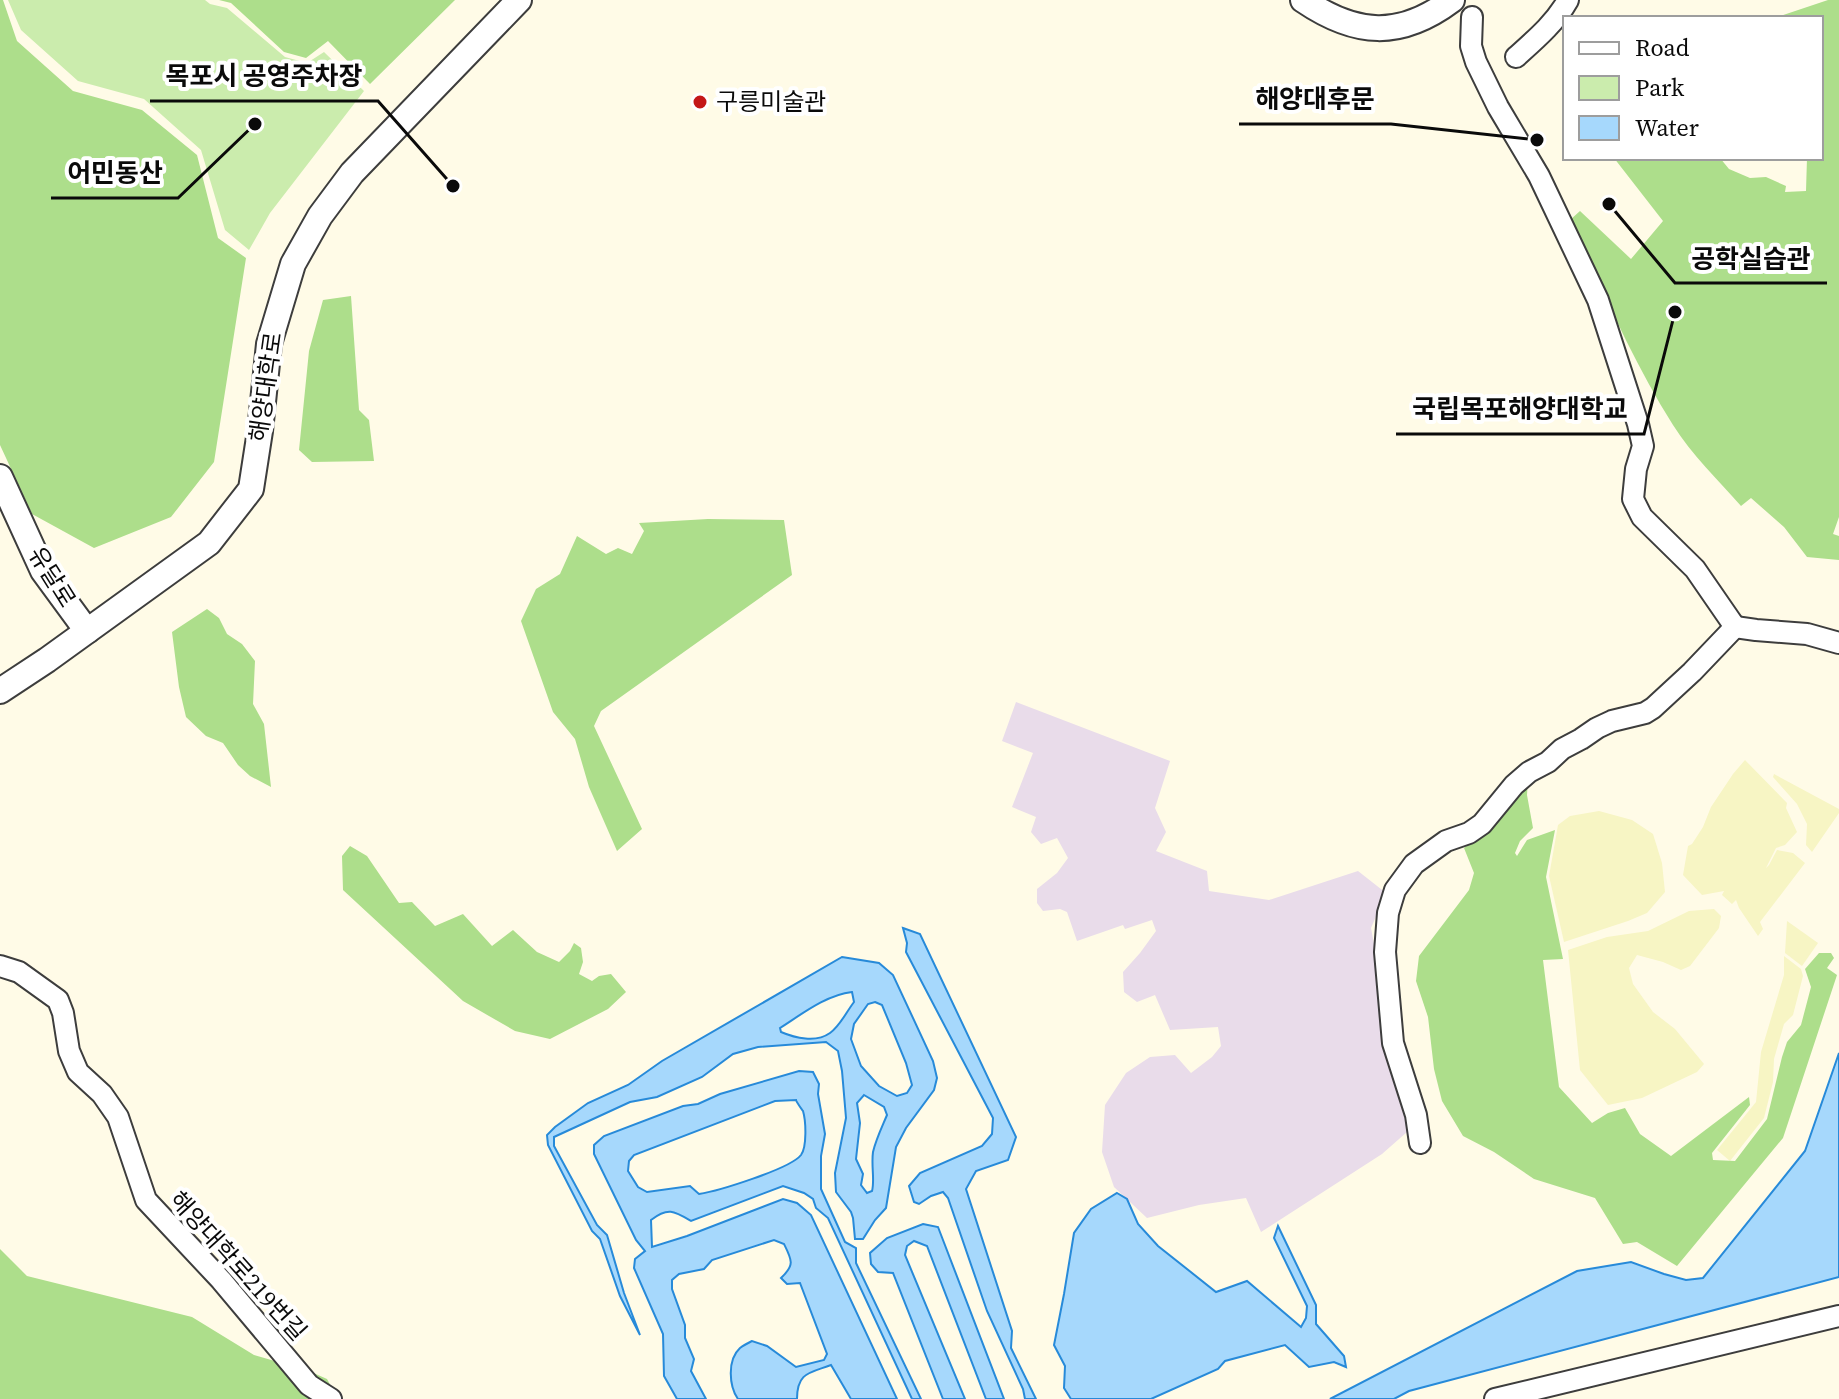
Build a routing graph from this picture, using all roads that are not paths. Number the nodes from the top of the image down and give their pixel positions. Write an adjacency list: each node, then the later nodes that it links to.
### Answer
1 (519, 0): 9 (street, 해양대학로)
2 (1303, 0): 3 (street)
3 (1452, 0)
4 (1568, 0): 6 (street)
5 (1472, 17): 8 (street)
6 (1516, 57)
7 (0, 477): 9 (street, 유달로)
8 (1735, 627): 10 (street); 13 (street)
9 (87, 631): 11 (street, 해양대학로)
10 (1839, 643)
11 (0, 691)
12 (0, 966): 15 (street, 해양대학로219번길)
13 (1420, 1143)
14 (1839, 1316): 16 (street)
15 (331, 1399)
16 (1495, 1399)

